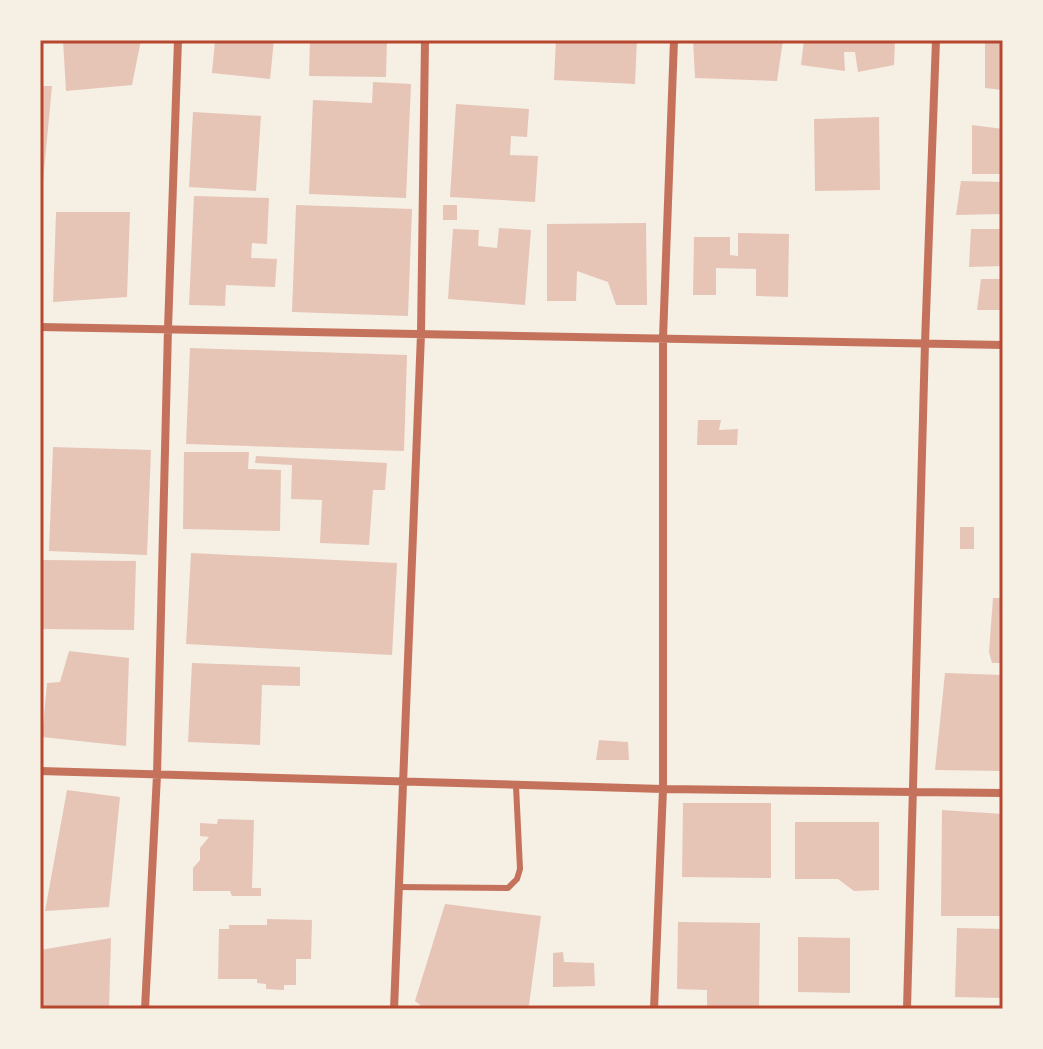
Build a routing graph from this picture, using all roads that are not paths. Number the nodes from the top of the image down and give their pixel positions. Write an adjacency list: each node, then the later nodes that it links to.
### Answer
1 (178, 40): 6 (street)
2 (425, 40): 7 (street)
3 (674, 40): 8 (street)
4 (936, 40): 9 (street)
5 (40, 327): 6 (street)
6 (168, 329): 7 (street); 12 (street)
7 (421, 334): 8 (street); 13 (street)
8 (663, 338): 9 (street); 15 (street)
9 (925, 343): 10 (street); 16 (street)
10 (1003, 345)
11 (40, 771): 12 (street)
12 (157, 775): 13 (street); 19 (street)
13 (401, 783): 14 (street); 18 (street)
14 (516, 786): 15 (street); 18 (lane)
15 (663, 789): 16 (street); 21 (street)
16 (913, 791): 17 (street); 22 (street)
17 (1003, 793)
18 (398, 887): 20 (street)
19 (145, 1009)
20 (394, 1009)
21 (654, 1009)
22 (907, 1009)

